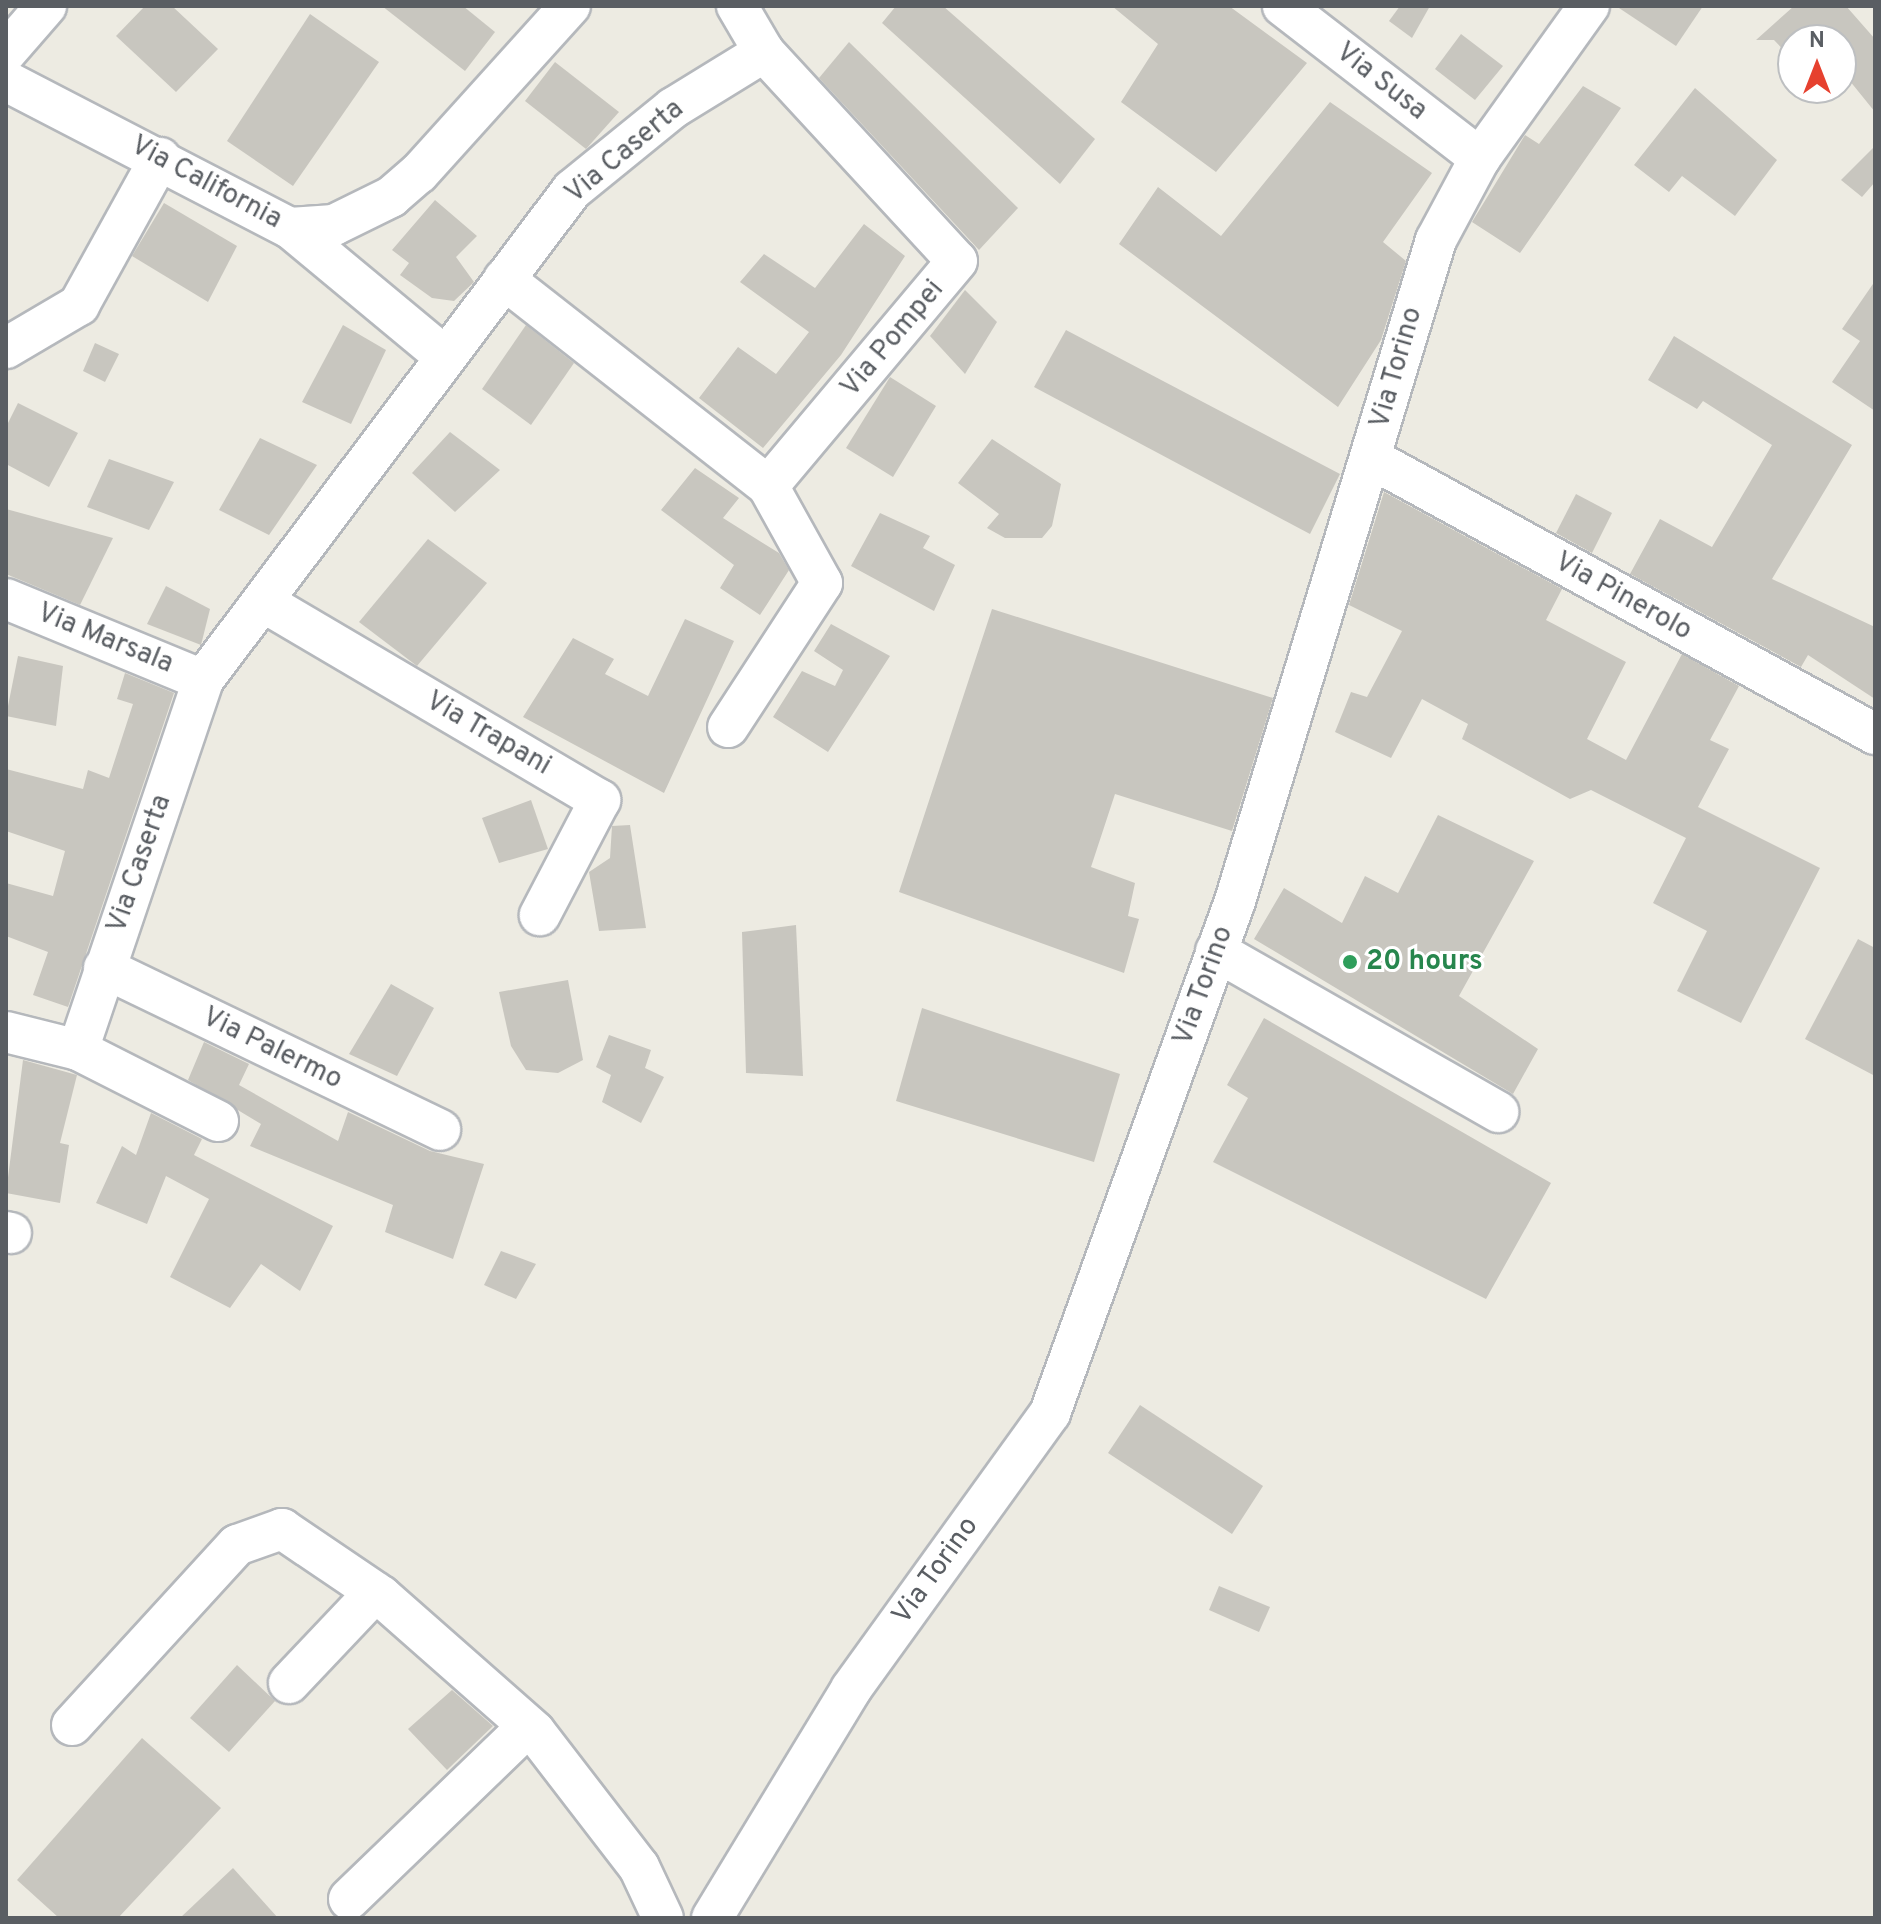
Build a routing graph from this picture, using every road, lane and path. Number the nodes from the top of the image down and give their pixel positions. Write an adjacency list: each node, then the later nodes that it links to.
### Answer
1 (46, 6): 6 (street)
2 (570, 6): 11 (street, Via California)
3 (737, 6): 7 (street)
4 (1283, 6): 10 (street, Via Susa)
5 (1589, 6): 10 (street, Via Torino)
6 (6, 52)
7 (764, 52): 12 (street, Via Caserta); 16 (street, Via Pompei)
8 (6, 81): 9 (street, Via California)
9 (160, 158): 11 (street, Via California); 13 (street)
10 (1480, 158): 15 (street, Via Torino)
11 (290, 228): 14 (street)
12 (504, 279): 14 (street, Via Caserta); 16 (street)
13 (6, 348)
14 (442, 354): 18 (street, Via Caserta)
15 (1372, 459): 21 (street, Via Pinerolo); 23 (street, Via Torino)
16 (768, 486): 20 (street)
17 (6, 599): 19 (street, Via Marsala)
18 (265, 603): 19 (street, Via Caserta); 22 (street, Via Trapani)
19 (203, 680): 24 (street, Via Caserta)
20 (728, 727)
21 (1875, 734)
22 (540, 915)
23 (1216, 951): 27 (street); 36 (street, Via Torino)
24 (104, 968): 26 (street, Via Caserta); 29 (street, Via Palermo)
25 (6, 1032): 26 (street)
26 (78, 1050): 28 (street)
27 (1498, 1112)
28 (218, 1121)
29 (440, 1130)
30 (375, 1592): 31 (street); 32 (street); 33 (street)
31 (289, 1683)
32 (72, 1725)
33 (528, 1726): 34 (street); 35 (street)
34 (349, 1899)
35 (663, 1918)
36 (712, 1918)

